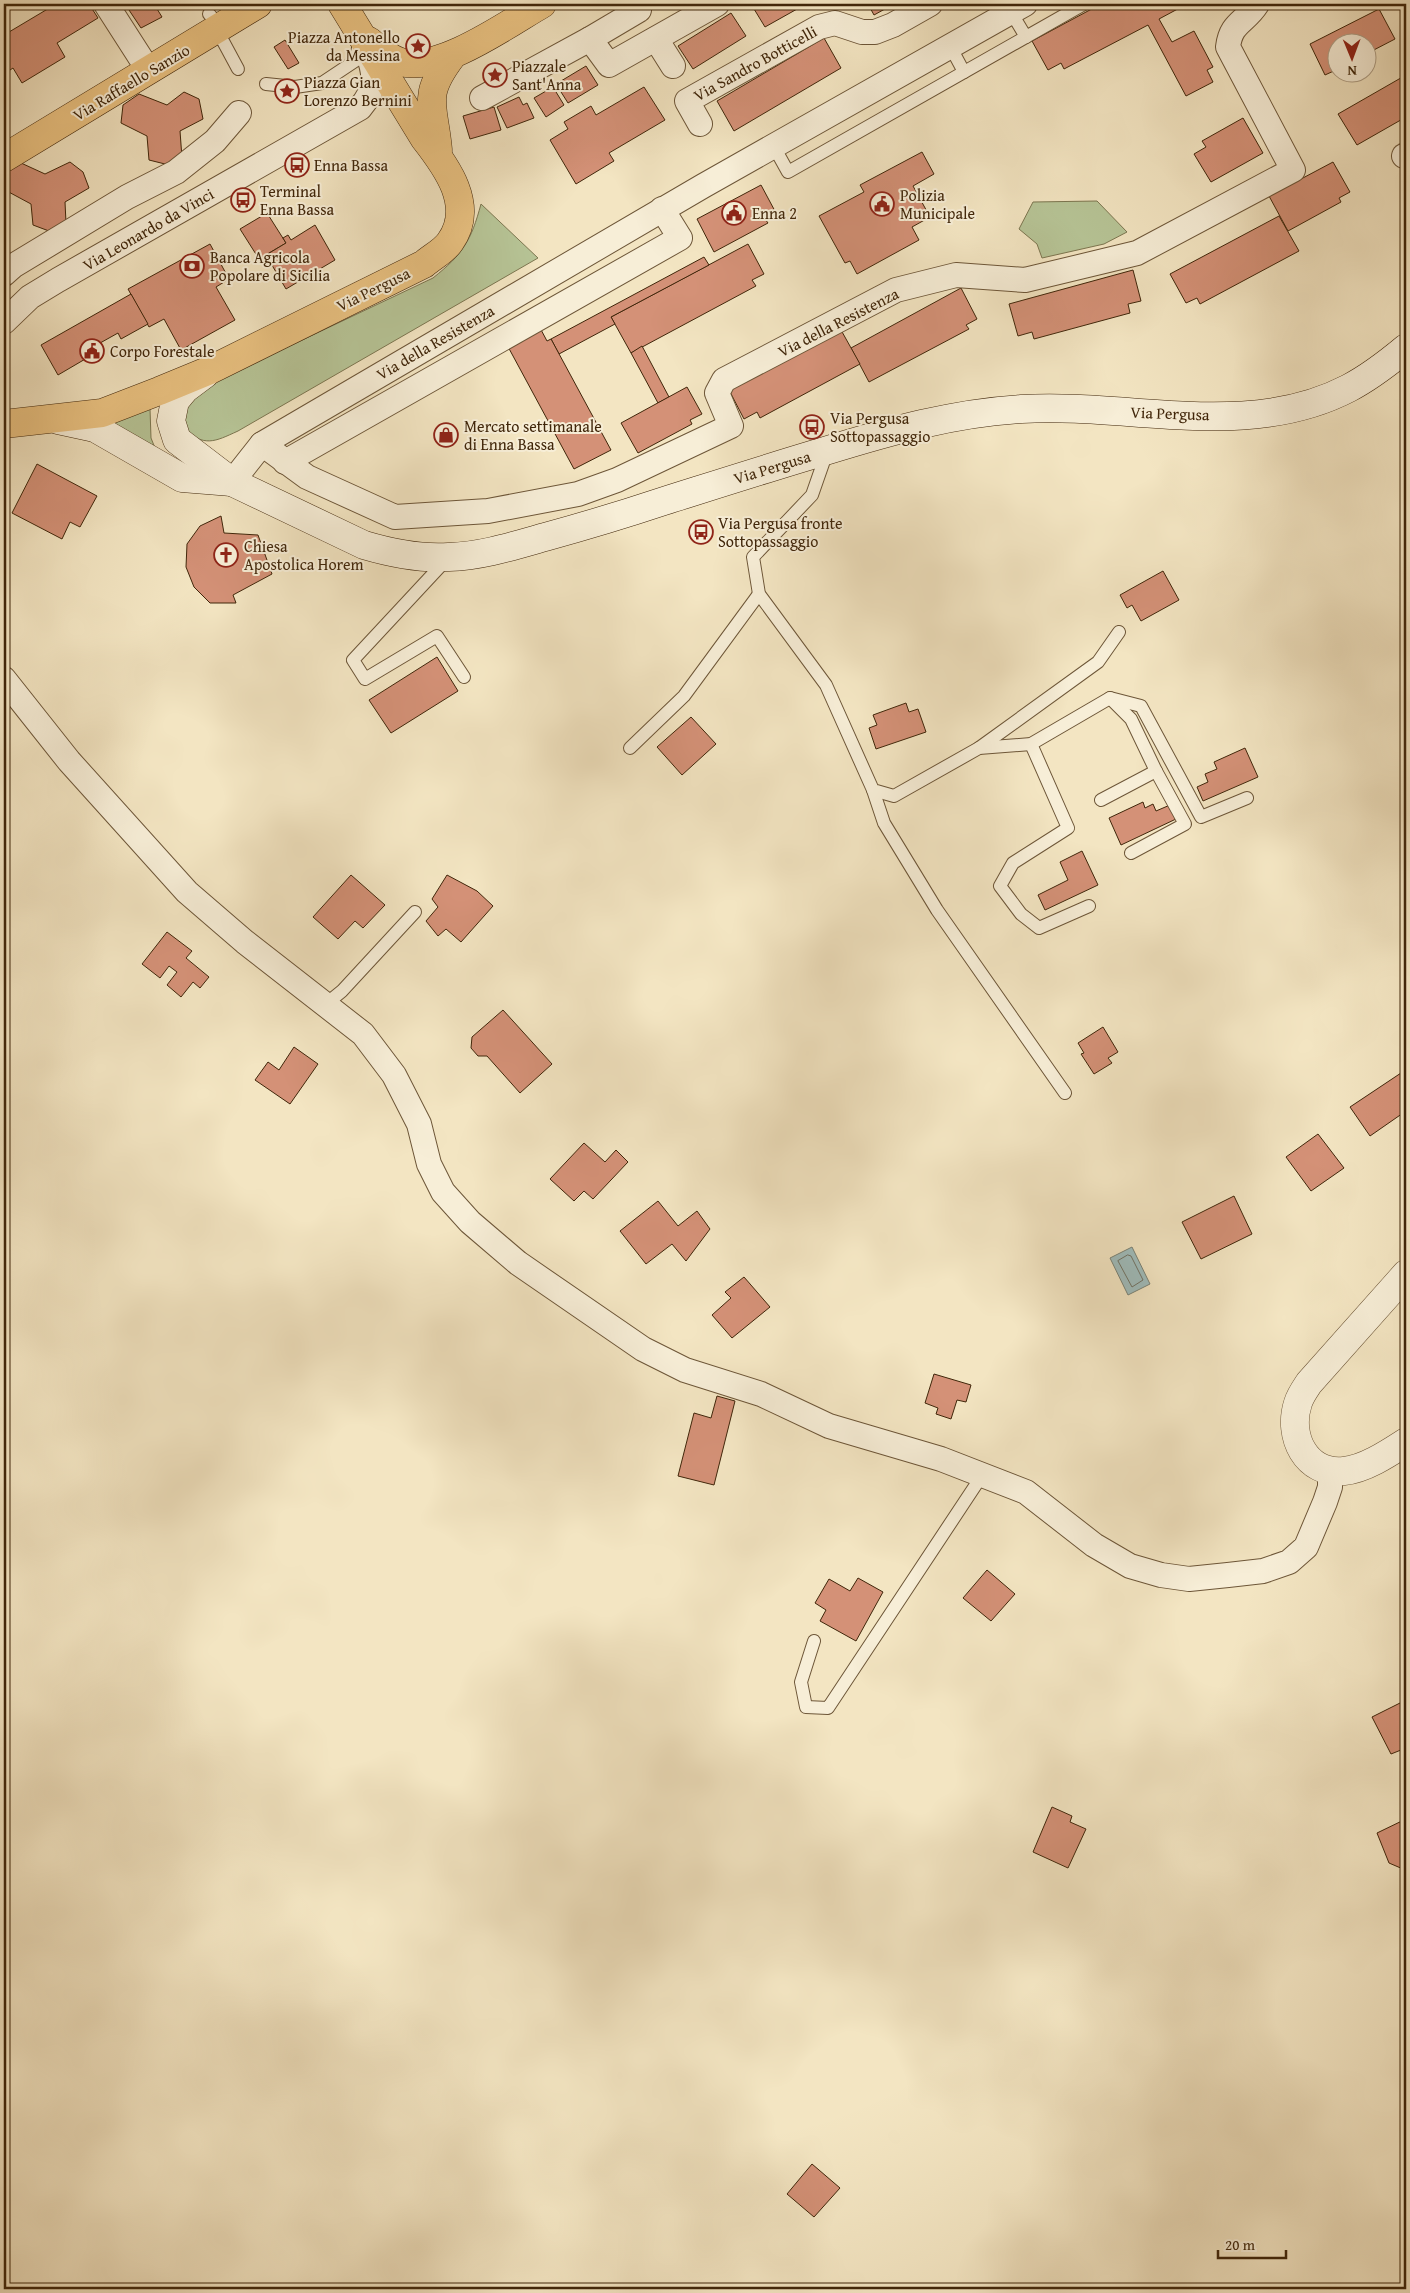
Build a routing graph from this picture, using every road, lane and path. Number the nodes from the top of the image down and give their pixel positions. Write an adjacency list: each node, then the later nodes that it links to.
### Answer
1 (106, 4): 21 (street)
2 (258, 4): 12 (main road, Via Raffaello Sanzio)
3 (342, 4): 13 (main road)
4 (635, 4): 15 (street)
5 (717, 4): 16 (street)
6 (930, 4): 11 (street, Via Sandro Botticelli)
7 (1084, 4): 14 (lane)
8 (1257, 4): 39 (street, Via della Resistenza)
9 (532, 6): 18 (main road)
10 (1018, 8): 14 (lane); 17 (street, Via della Resistenza)
11 (839, 13): 26 (street, Via Sandro Botticelli)
12 (212, 20): 20 (lane); 21 (main road, Via Raffaello Sanzio)
13 (361, 36): 18 (main road); 23 (lane); 29 (main road); 32 (street, Via Leonardo da Vinci)
14 (1026, 37): 22 (lane)
15 (590, 39): 16 (street); 24 (street)
16 (656, 39): 19 (street)
17 (950, 46): 22 (lane); 27 (street, Via della Resistenza)
18 (452, 56): 29 (main road)
19 (673, 66)
20 (238, 69)
21 (149, 71): 28 (main road, Via Raffaello Sanzio)
22 (964, 72): 27 (lane)
23 (266, 84)
24 (482, 98)
25 (239, 113): 31 (street)
26 (700, 124)
27 (774, 145): 30 (street, Via della Resistenza)
28 (4, 158)
29 (439, 158): 34 (main road, Via Pergusa)
30 (662, 209): 37 (street, Via della Resistenza); 39 (street)
31 (4, 274)
32 (4, 322)
33 (1406, 348): 38 (main road, Via Pergusa)
34 (210, 370): 35 (main road, Via Pergusa); 40 (main road)
35 (54, 419): 36 (main road, Via Pergusa); 40 (main road)
36 (4, 424)
37 (262, 444): 39 (street, Via della Resistenza); 40 (street, Via della Resistenza)
38 (828, 450): 41 (main road, Via Pergusa); 42 (lane)
39 (285, 462)
40 (232, 482): 41 (main road, Via Pergusa)
41 (448, 558): 44 (lane)
42 (759, 594): 48 (lane); 51 (lane)
43 (1119, 632): 49 (lane)
44 (464, 677)
45 (4, 680): 57 (street)
46 (1110, 698): 47 (lane); 50 (lane); 52 (lane)
47 (1031, 744): 49 (lane); 55 (lane)
48 (630, 748)
49 (979, 748): 51 (lane)
50 (1156, 771): 53 (lane); 54 (lane)
51 (873, 790): 58 (lane)
52 (1247, 798)
53 (1101, 800)
54 (1131, 853)
55 (1089, 906)
56 (415, 912): 57 (lane)
57 (326, 1004): 62 (street)
58 (1065, 1093)
59 (1406, 1274): 61 (main road)
60 (1406, 1442): 61 (main road)
61 (1330, 1472): 62 (street)
62 (983, 1474): 63 (lane)
63 (814, 1641)

